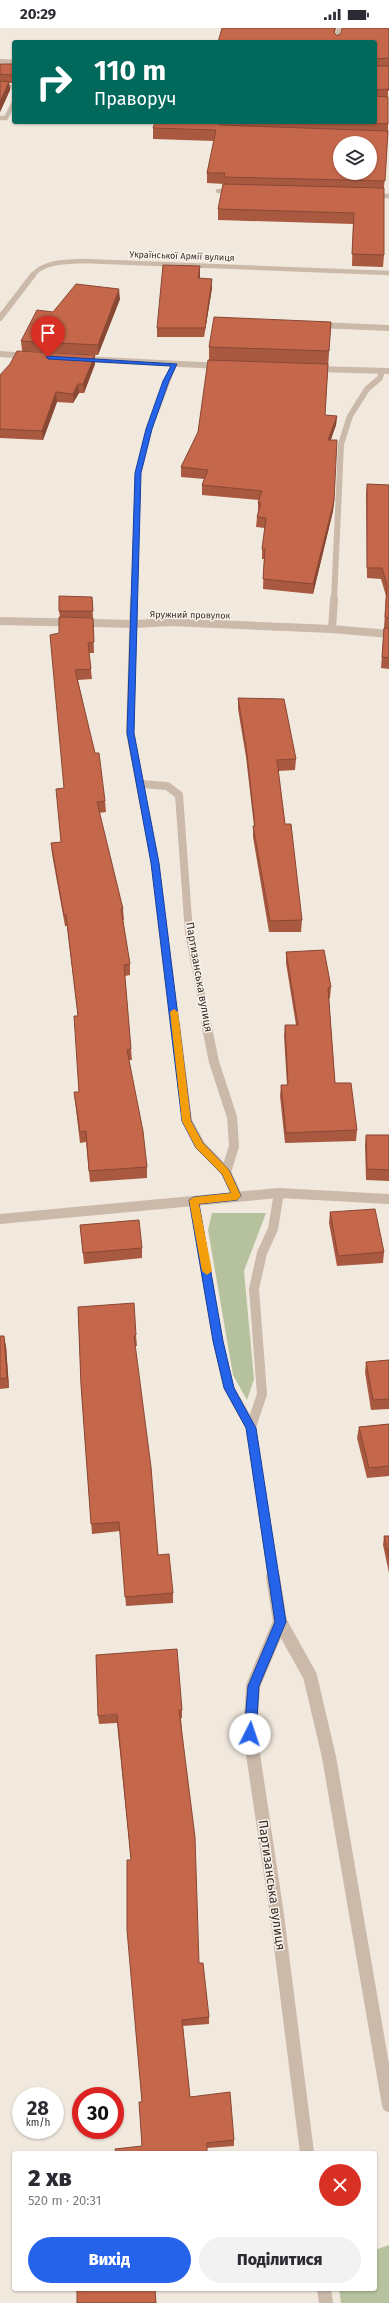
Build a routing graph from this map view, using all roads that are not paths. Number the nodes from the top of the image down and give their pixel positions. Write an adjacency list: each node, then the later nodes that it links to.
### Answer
1 (339, 28): 2 (street)
2 (337, 40)
3 (0, 62): 4 (street)
4 (12, 62)
5 (0, 86): 6 (street)
6 (12, 87)
7 (12, 106): 8 (street)
8 (0, 118)
9 (218, 191): 10 (street)
10 (241, 192)
11 (366, 195): 12 (street)
12 (389, 196)
13 (389, 273): 14 (street, Української Армії вулиця)
14 (0, 318)
15 (310, 325): 16 (street)
16 (389, 328)
17 (0, 354): 18 (street)
18 (32, 356)
19 (71, 358): 20 (street)
20 (174, 364): 21 (street); 25 (street)
21 (230, 366)
22 (310, 368): 23 (street)
23 (386, 371): 26 (street)
24 (0, 621): 25 (street, Яружний провулок)
25 (135, 624): 26 (street, Яружний провулок); 28 (street)
26 (332, 629): 27 (street, Яружний провулок)
27 (389, 634)
28 (141, 784): 29 (street); 29 (street, Партизанська вулиця)
29 (226, 1172): 31 (street)
30 (279, 1193): 31 (street); 32 (street); 35 (street)
31 (237, 1196): 33 (street)
32 (389, 1199)
33 (194, 1200): 34 (street); 35 (street)
34 (0, 1219)
35 (251, 1428): 36 (street)
36 (280, 1622): 37 (street); 38 (street, Партизанська вулиця)
37 (389, 2106)
38 (307, 2151)
39 (324, 2291): 40 (street)
40 (326, 2303)

